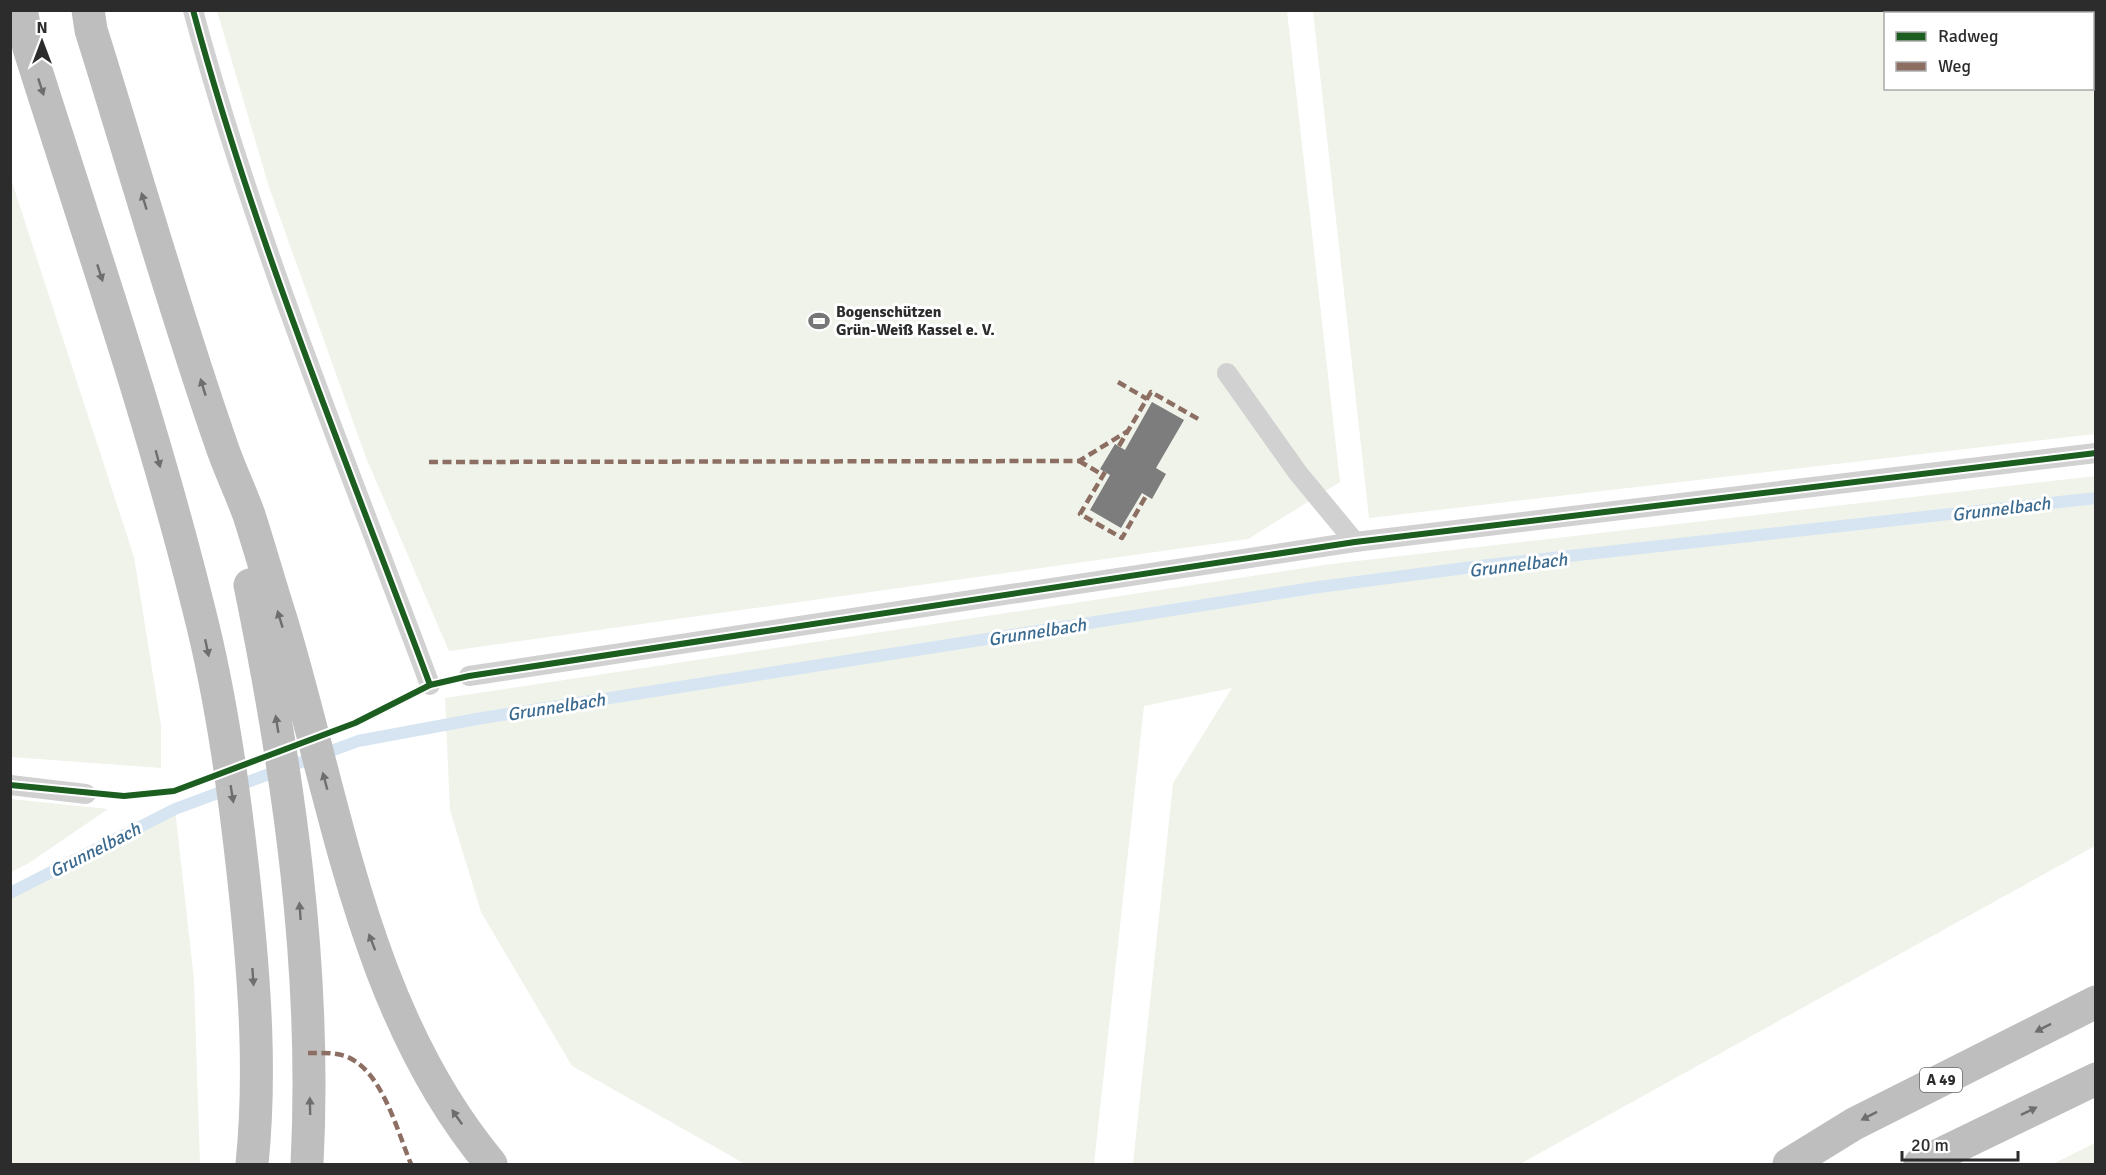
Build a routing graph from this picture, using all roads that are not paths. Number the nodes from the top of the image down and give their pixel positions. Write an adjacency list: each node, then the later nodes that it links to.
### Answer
1 (21, 10): 14 (highway, one-way to 14)
2 (88, 10): 8 (highway, one-way to 2)
3 (193, 10): 9 (lane)
4 (1227, 373): 6 (lane)
5 (2096, 453): 6 (lane)
6 (1355, 542): 7 (lane)
7 (469, 676)
8 (284, 678): 15 (highway, one-way to 8); 16 (highway, one-way to 8)
9 (430, 685)
10 (10, 785): 11 (lane)
11 (86, 794)
12 (2096, 1002): 17 (highway, A 49, one-way to 17)
13 (2096, 1079): 18 (highway, one-way to 13)
14 (252, 1164)
15 (307, 1164)
16 (491, 1164)
17 (1790, 1164)
18 (1920, 1164)

